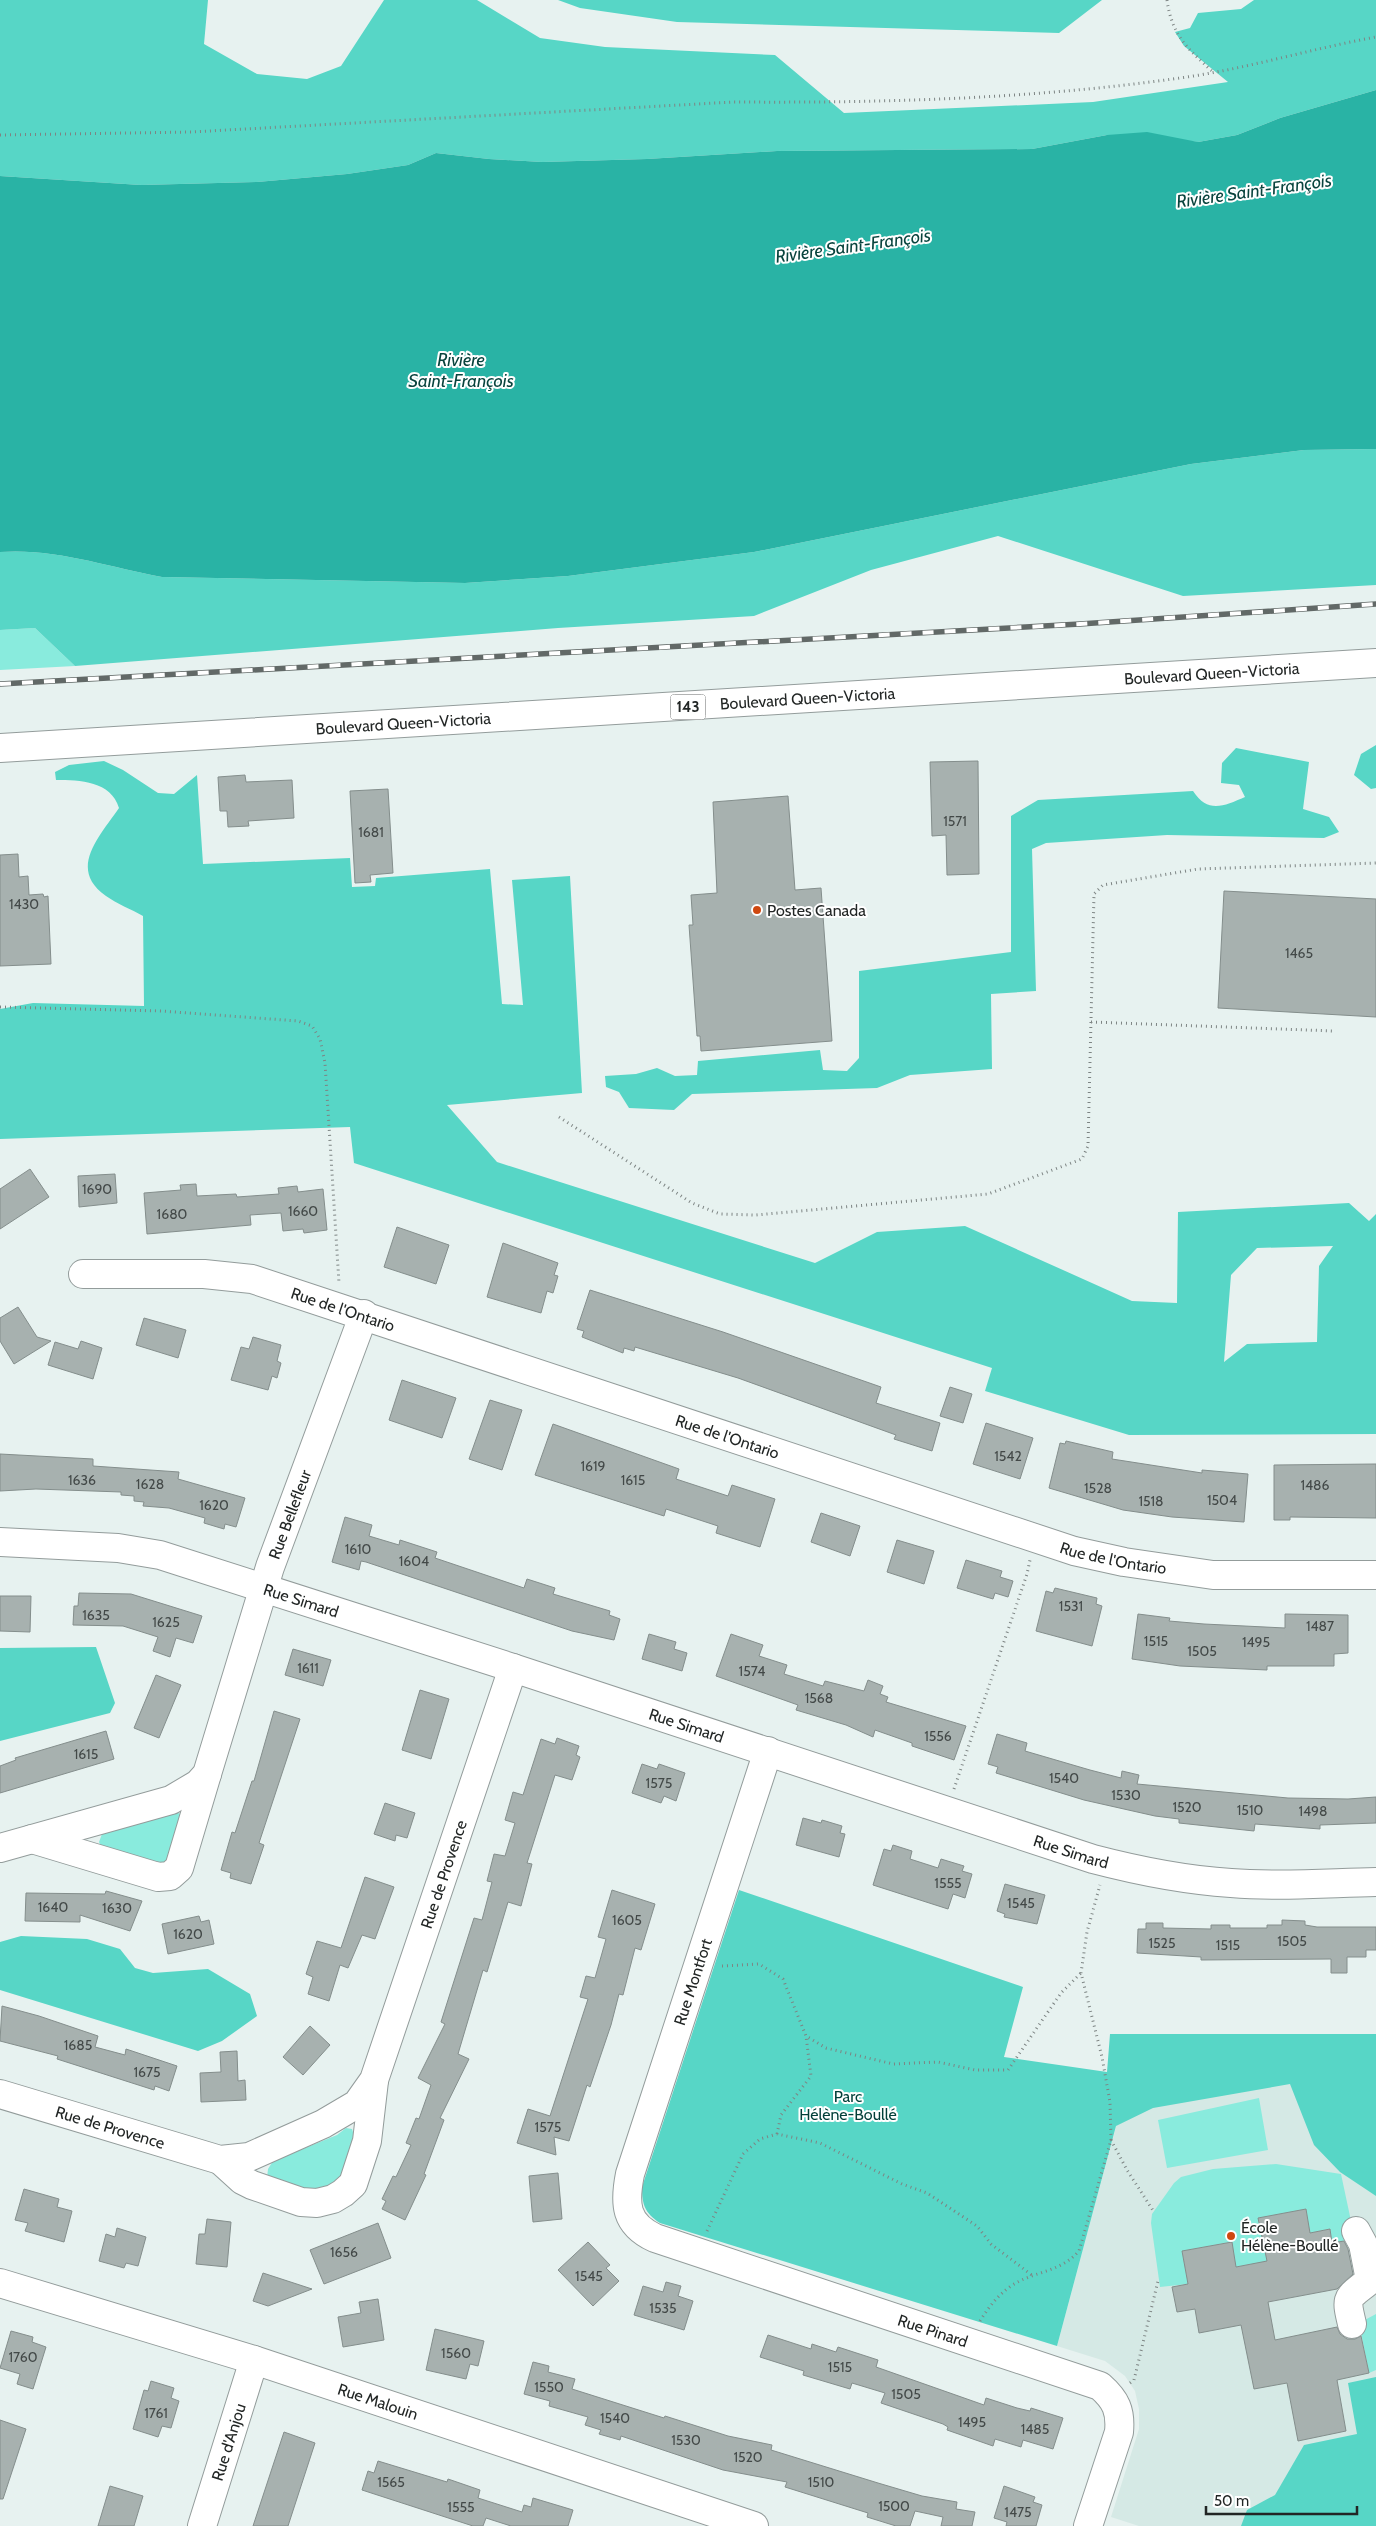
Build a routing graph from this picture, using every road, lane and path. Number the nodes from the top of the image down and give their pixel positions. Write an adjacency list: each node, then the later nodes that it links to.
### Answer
1 (1167, 0): 3 (path)
2 (1376, 37): 3 (path)
3 (1213, 73): 4 (path)
4 (0, 135)
5 (1376, 663): 6 (street, Boulevard Queen-Victoria / 143)
6 (0, 748)
7 (1376, 863): 9 (path)
8 (0, 1007): 13 (path)
9 (1091, 1022): 10 (path); 11 (path)
10 (1334, 1031)
11 (559, 1117)
12 (83, 1274): 13 (street, Rue de l'Ontario)
13 (336, 1306): 14 (street, Rue de l'Ontario)
14 (364, 1314): 15 (street, Rue de l'Ontario); 18 (street, Rue Bellefleur)
15 (1034, 1539): 17 (street, Rue de l'Ontario); 22 (path)
16 (0, 1542): 18 (street, Rue Simard)
17 (1376, 1575)
18 (264, 1588): 19 (street, Rue Simard); 21 (street, Rue Bellefleur)
19 (513, 1668): 20 (street, Rue Simard); 30 (street, Rue de Provence)
20 (768, 1751): 22 (street, Rue Simard); 27 (street, Rue Montfort)
21 (207, 1774): 23 (street); 23 (street, Rue Bellefleur)
22 (948, 1811): 25 (street, Rue Simard)
23 (32, 1839): 24 (street)
24 (0, 1848)
25 (1107, 1863): 26 (street, Rue Simard); 28 (path)
26 (1376, 1882)
27 (700, 1960): 29 (path); 36 (street, Rue Montfort)
28 (1081, 1972): 29 (path); 33 (path)
29 (806, 2036): 32 (path)
30 (374, 2080): 34 (street, Rue de Provence); 34 (street, Rue de Provence)
31 (0, 2094): 34 (street, Rue de Provence)
32 (777, 2134): 38 (path); 39 (path)
33 (1111, 2140): 35 (path); 39 (path)
34 (220, 2160)
35 (1154, 2212)
36 (630, 2214): 38 (street, Rue Pinard)
37 (1356, 2231): 42 (street)
38 (695, 2251): 43 (street, Rue Pinard)
39 (1034, 2276): 43 (path)
40 (1160, 2281): 45 (path)
41 (0, 2282): 44 (street, Rue Malouin)
42 (1352, 2324)
43 (970, 2342): 48 (street, Rue Pinard)
44 (254, 2360): 46 (street, Rue d'Anjou); 47 (street, Rue Malouin)
45 (1134, 2380)
46 (202, 2526)
47 (754, 2526)
48 (1088, 2526)

